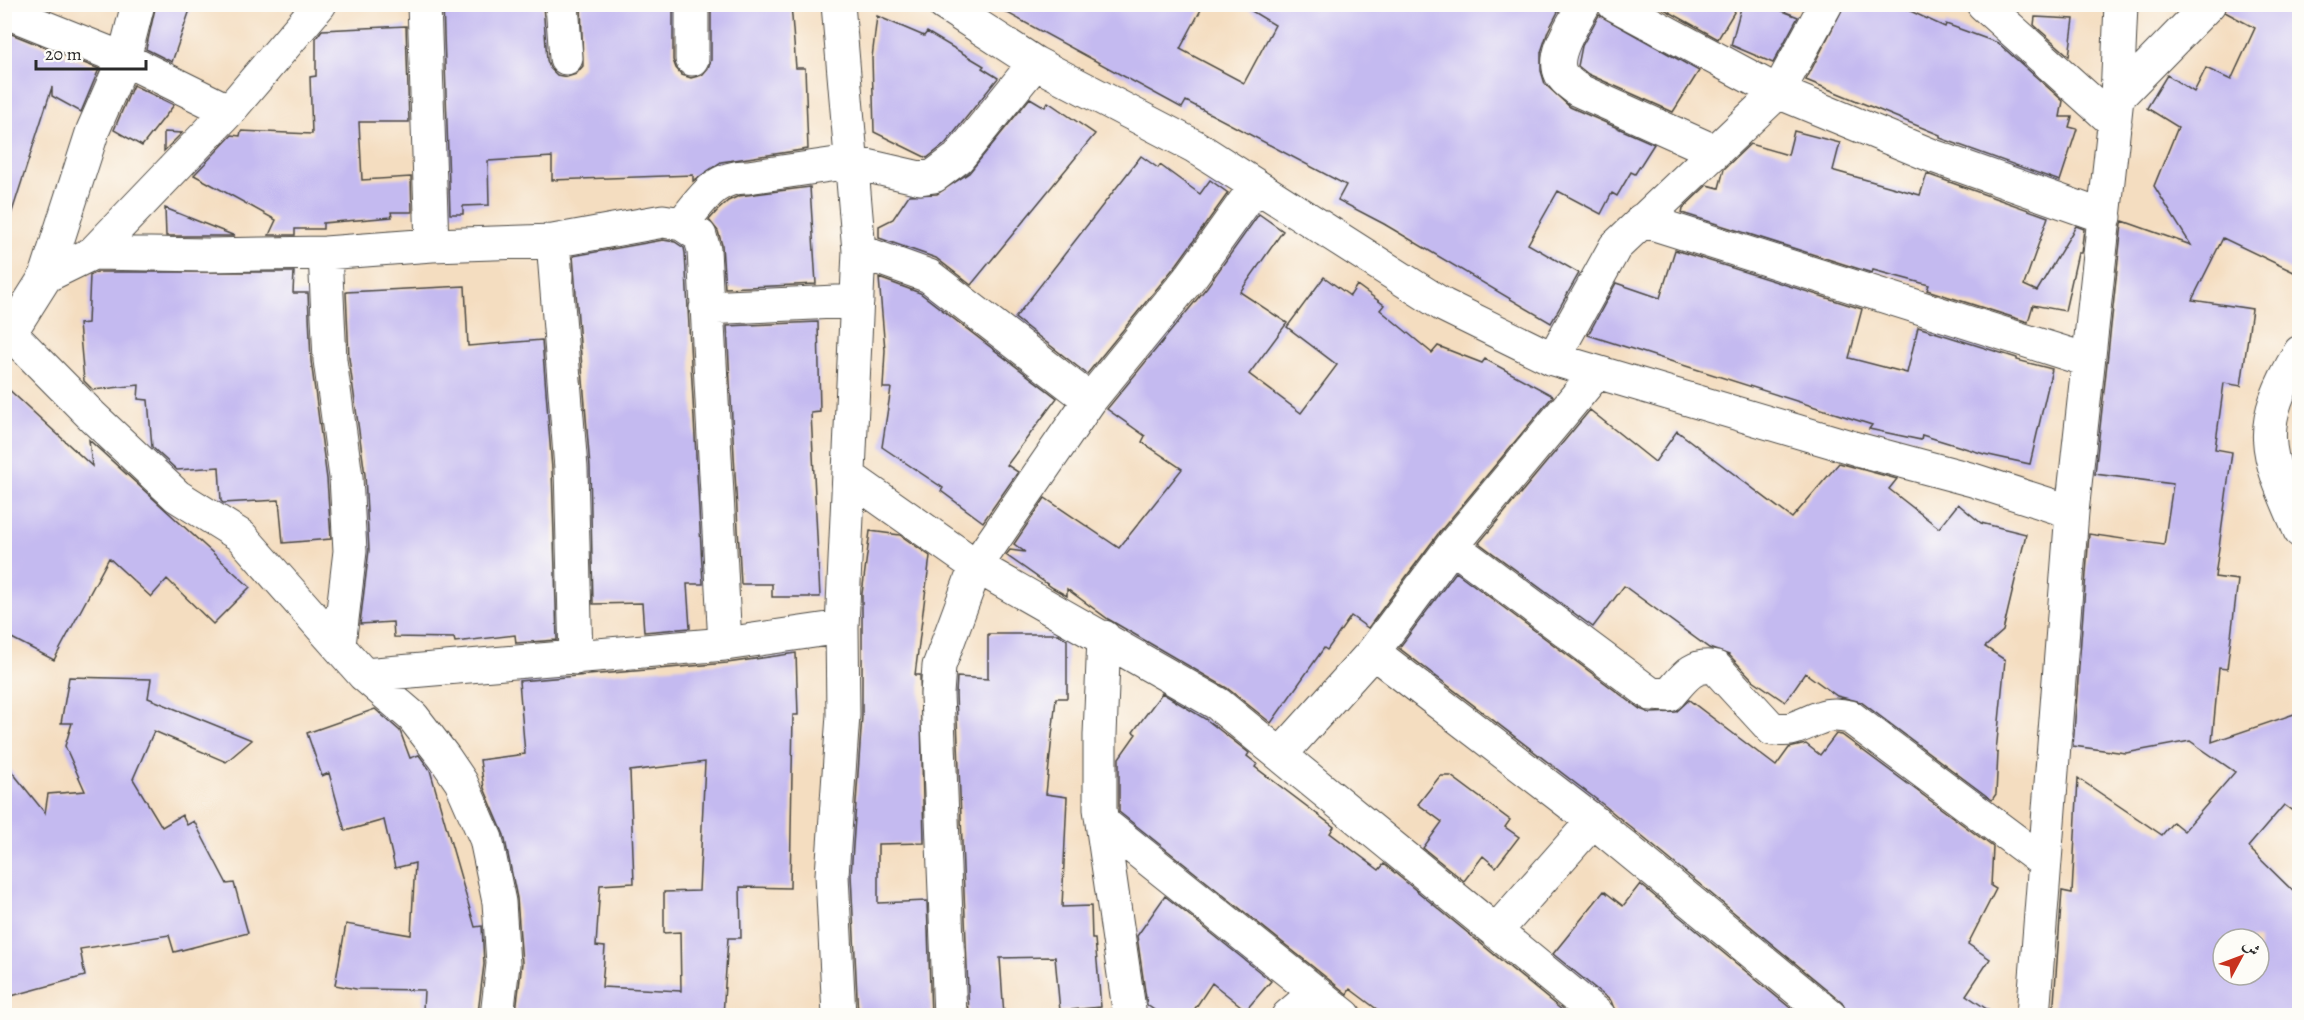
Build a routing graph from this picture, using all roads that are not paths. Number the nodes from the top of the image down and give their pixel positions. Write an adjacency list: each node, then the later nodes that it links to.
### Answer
1 (138, 4): 17 (street)
2 (424, 4): 29 (street)
3 (562, 4): 15 (street)
4 (692, 4): 16 (street)
5 (838, 4): 23 (street)
6 (944, 4): 18 (street)
7 (1584, 4): 22 (street)
8 (1614, 4): 19 (street)
9 (1826, 4): 19 (street)
10 (1983, 4): 20 (street)
11 (2121, 4): 20 (street)
12 (2209, 4): 20 (street)
13 (310, 10): 21 (street)
14 (4, 11): 17 (street)
15 (566, 58)
16 (692, 59)
17 (124, 60): 21 (street); 33 (street)
18 (1035, 63): 23 (street); 24 (street)
19 (1778, 92): 22 (street); 25 (street)
20 (2116, 110): 25 (street)
21 (229, 111): 31 (street)
22 (1714, 151): 26 (street)
23 (850, 162): 27 (street); 30 (street)
24 (1256, 186): 38 (street); 41 (street)
25 (2105, 217): 39 (street)
26 (1642, 220): 38 (street); 39 (street)
27 (682, 224): 28 (street); 35 (street)
28 (553, 241): 29 (street); 52 (street)
29 (432, 245): 32 (street)
30 (859, 251): 34 (street); 41 (street)
31 (93, 253): 32 (street); 33 (street)
32 (325, 253): 50 (street)
33 (46, 276): 36 (street)
34 (857, 301): 35 (street); 42 (street)
35 (706, 308): 49 (street)
36 (7, 335): 50 (street)
37 (2300, 352): 44 (street)
38 (1553, 359): 40 (street)
39 (2087, 360): 43 (street)
40 (1597, 372): 43 (street); 45 (street)
41 (1090, 400): 46 (street)
42 (851, 478): 46 (street); 47 (street)
43 (2072, 512): 57 (street)
44 (2300, 531)
45 (1452, 546): 51 (street); 57 (street)
46 (976, 566): 48 (street); 62 (street)
47 (842, 627): 49 (street); 61 (street)
48 (1104, 637): 54 (street); 56 (street)
49 (724, 644): 52 (street)
50 (339, 645): 53 (street)
51 (1373, 652): 54 (street); 55 (street)
52 (576, 658): 53 (street)
53 (364, 675): 60 (street)
54 (1282, 753): 58 (street)
55 (1593, 821): 58 (street); 66 (street)
56 (1103, 823): 59 (street); 63 (street)
57 (2044, 862): 67 (street)
58 (1496, 931): 65 (street)
59 (1334, 1008): 64 (street)
60 (497, 1016)
61 (839, 1016)
62 (950, 1016)
63 (1130, 1016)
64 (1288, 1016)
65 (1599, 1016)
66 (1830, 1016)
67 (2033, 1016)

